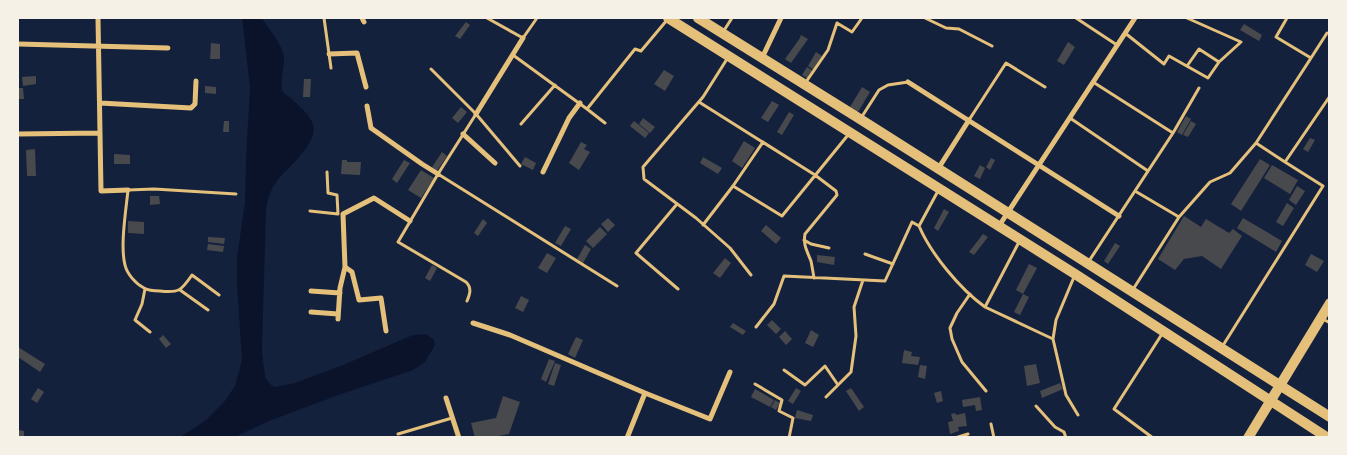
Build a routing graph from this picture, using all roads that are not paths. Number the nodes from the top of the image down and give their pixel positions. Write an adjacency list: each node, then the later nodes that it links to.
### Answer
1 (98, 18): 21 (street)
2 (324, 18): 24 (lane)
3 (487, 18): 18 (lane)
4 (536, 18): 18 (lane)
5 (669, 18): 26 (main road); 47 (lane)
6 (698, 18): 15 (main road)
7 (732, 18): 15 (lane)
8 (781, 18): 27 (street)
9 (862, 18): 38 (lane)
10 (925, 18): 22 (lane)
11 (1076, 18): 20 (lane)
12 (1135, 18): 17 (street)
13 (1187, 18): 29 (lane)
14 (1287, 18): 28 (lane)
15 (722, 33): 27 (main road)
16 (1327, 33): 28 (lane)
17 (1125, 34): 20 (street); 30 (lane)
18 (523, 38): 25 (street)
19 (18, 44): 21 (street)
20 (1117, 45): 36 (street)
21 (99, 46): 23 (street); 44 (street)
22 (992, 46)
23 (168, 48)
24 (329, 54): 31 (lane); 39 (street)
25 (513, 55): 37 (lane); 48 (street)
26 (729, 56): 33 (main road); 43 (lane)
27 (762, 58): 33 (main road); 38 (main road)
28 (1311, 58): 60 (lane)
29 (1219, 62): 30 (lane); 30 (lane)
30 (1187, 66)
31 (331, 68)
32 (430, 69): 48 (lane)
33 (754, 72): 54 (main road)
34 (196, 80): 44 (street)
35 (908, 82): 50 (lane); 51 (street)
36 (1093, 82): 49 (street); 56 (lane)
37 (555, 85): 45 (lane); 53 (lane)
38 (804, 85): 50 (main road)
39 (366, 87)
40 (1044, 87): 51 (lane)
41 (1200, 88): 56 (lane)
42 (1330, 96): 61 (lane)
43 (699, 102): 59 (lane); 76 (lane)
44 (100, 103): 55 (street)
45 (580, 103): 47 (lane); 68 (street)
46 (368, 106): 69 (street)
47 (587, 108): 52 (lane)
48 (476, 114): 58 (lane); 64 (lane)
49 (1070, 118): 63 (street); 66 (lane)
50 (860, 119): 65 (main road)
51 (969, 120): 63 (street); 65 (street)
52 (605, 123)
53 (521, 124)
54 (850, 132): 70 (lane); 72 (main road)
55 (100, 133): 57 (street); 73 (street)
56 (1173, 133): 66 (lane)
57 (18, 134)
58 (463, 134): 62 (street); 69 (lane)
59 (763, 142): 70 (lane); 71 (lane)
60 (1256, 143): 61 (lane); 81 (lane)
61 (1285, 162): 119 (lane)
62 (495, 163)
63 (1039, 165): 78 (street); 80 (street)
64 (520, 166)
65 (938, 169): 78 (main road)
66 (1148, 170): 74 (lane)
67 (327, 172): 79 (lane)
68 (543, 172)
69 (438, 174): 82 (lane); 97 (lane)
70 (815, 176): 71 (lane); 87 (lane)
71 (733, 186): 83 (lane)
72 (939, 189): 84 (lane); 85 (main road)
73 (128, 190): 75 (lane); 98 (lane)
74 (1135, 191): 80 (lane); 81 (lane)
75 (236, 194)
76 (677, 204): 83 (lane); 99 (lane)
77 (310, 211): 79 (lane)
78 (1008, 213): 85 (street); 91 (main road)
79 (340, 214): 82 (street); 92 (street)
80 (1119, 216): 91 (lane)
81 (1179, 217): 102 (lane)
82 (410, 221): 106 (lane)
83 (703, 225): 94 (lane)
84 (919, 226): 90 (lane); 104 (lane)
85 (999, 226): 86 (main road)
86 (1020, 239): 93 (main road); 109 (lane)
87 (804, 240): 88 (lane); 95 (lane)
88 (829, 248)
89 (865, 254): 90 (lane)
90 (893, 264): 96 (lane)
91 (1088, 264): 102 (main road)
92 (345, 267): 103 (street); 115 (street)
93 (1075, 274): 108 (main road); 118 (lane)
94 (751, 276)
95 (814, 278): 96 (lane); 114 (lane)
96 (863, 280): 124 (lane)
97 (616, 286)
98 (145, 289): 100 (lane); 116 (lane)
99 (678, 289)
100 (180, 290): 105 (lane); 110 (lane)
101 (311, 291): 103 (street)
102 (1132, 291): 108 (main road); 119 (main road)
103 (340, 293): 111 (street)
104 (970, 294): 109 (lane); 125 (lane)
105 (219, 295)
106 (467, 301)
107 (1330, 303): 112 (main road)
108 (1123, 304): 117 (main road)
109 (985, 307): 118 (lane)
110 (208, 310)
111 (311, 312)
112 (1325, 320): 123 (main road)
113 (473, 323): 126 (street)
114 (756, 327)
115 (386, 331)
116 (150, 332)
117 (1164, 332): 129 (main road); 143 (lane)
118 (1054, 339): 131 (lane)
119 (1222, 348): 123 (main road)
120 (784, 370): 124 (lane)
121 (730, 372): 126 (street)
122 (755, 384): 139 (lane)
123 (1280, 384): 129 (main road); 132 (main road)
124 (838, 385): 127 (lane)
125 (986, 391)
126 (645, 393): 137 (street)
127 (826, 397)
128 (446, 398): 133 (street)
129 (1270, 400): 144 (main road); 145 (main road)
130 (1036, 406): 142 (lane)
131 (1078, 415)
132 (1330, 417)
133 (453, 418): 135 (lane); 138 (street)
134 (991, 424): 141 (lane)
135 (398, 434)
136 (968, 434): 140 (lane)
137 (629, 437)
138 (459, 438)
139 (789, 438)
140 (955, 438)
141 (994, 438)
142 (1066, 438)
143 (1153, 438)
144 (1248, 438)
145 (1328, 438)

